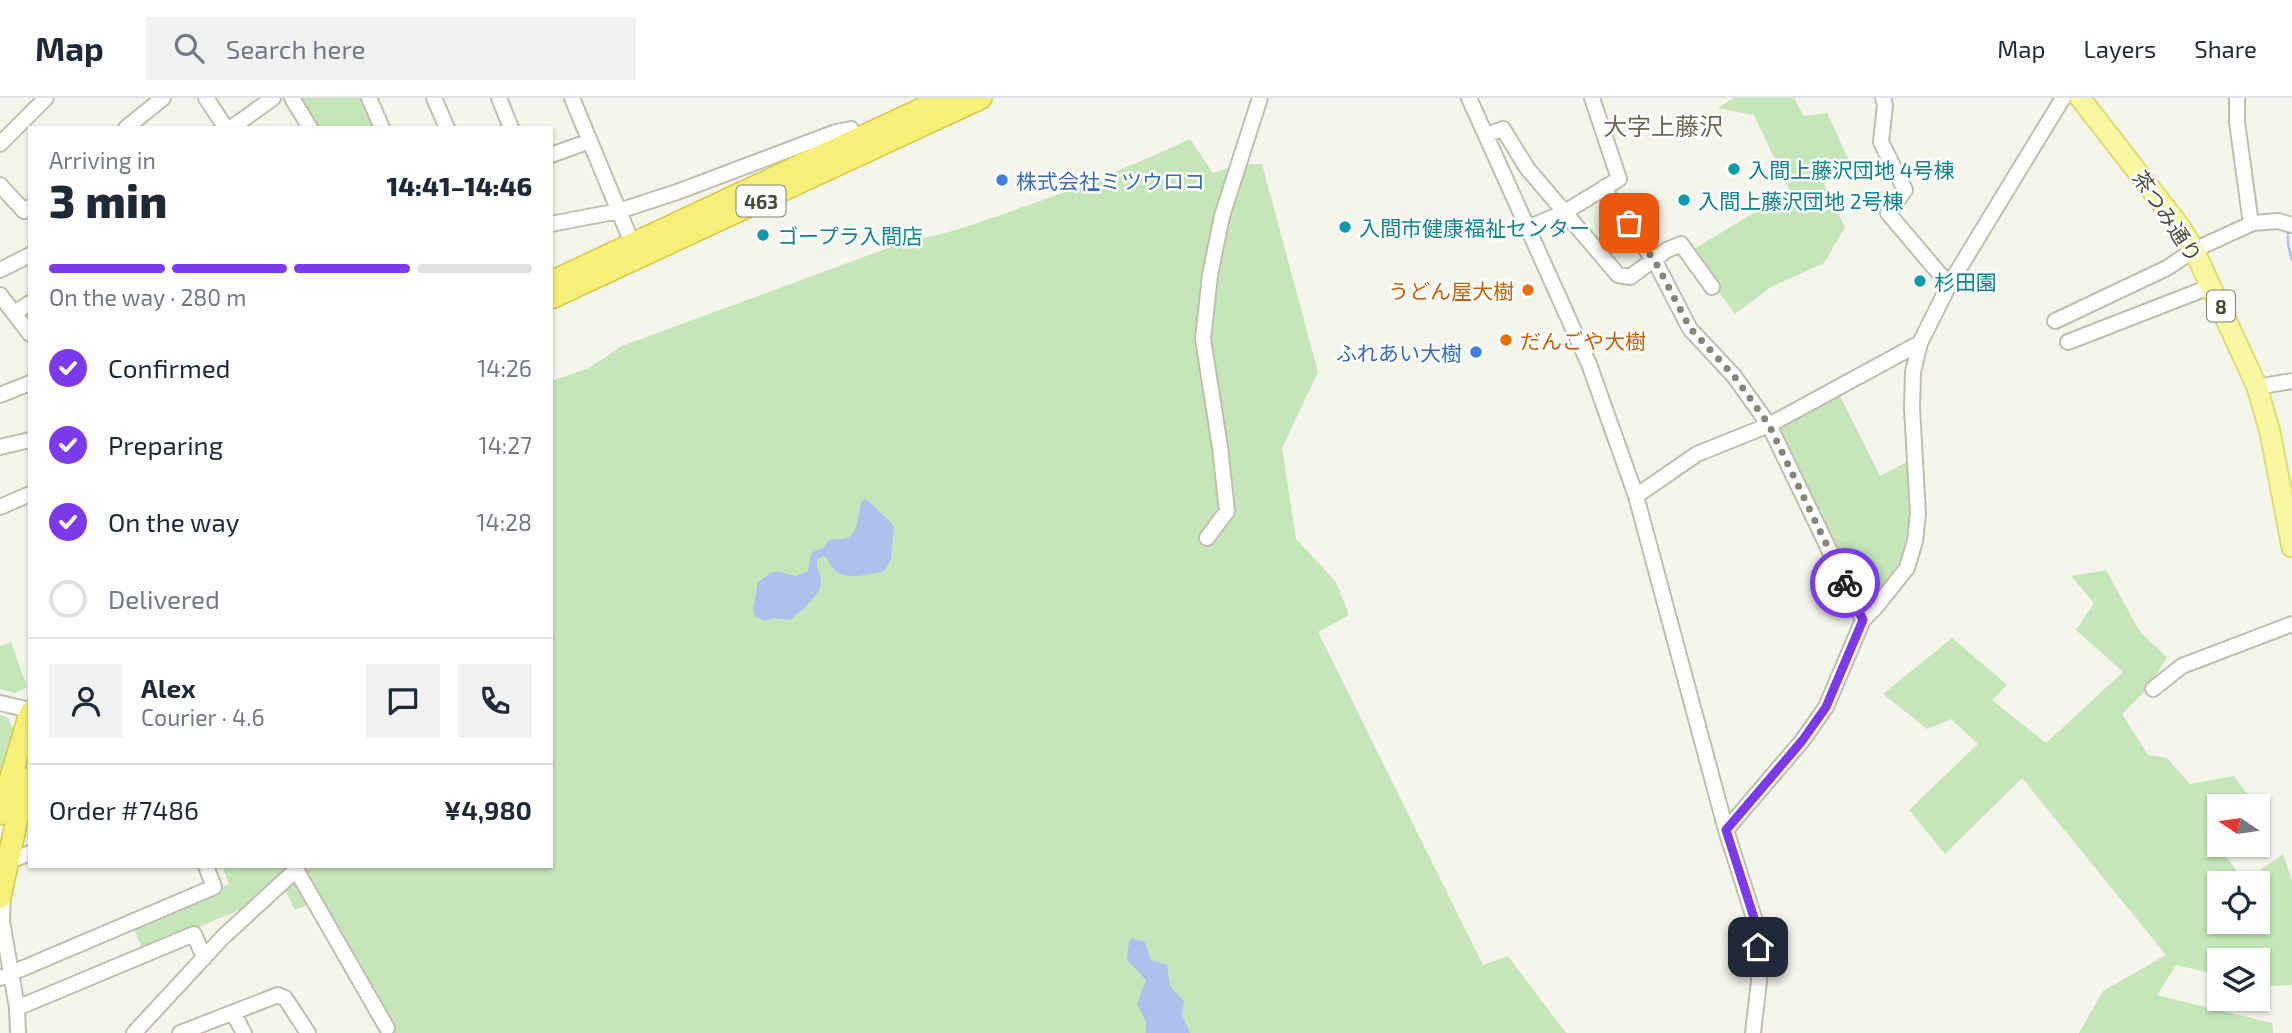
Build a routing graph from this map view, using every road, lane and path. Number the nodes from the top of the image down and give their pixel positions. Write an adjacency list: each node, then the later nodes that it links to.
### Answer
1 (46, 98): 29 (street)
2 (163, 98): 19 (street)
3 (206, 98): 20 (street)
4 (274, 98): 21 (street)
5 (292, 98): 22 (street)
6 (369, 98): 23 (street)
7 (434, 98): 24 (street)
8 (499, 98): 25 (street)
9 (572, 98): 28 (street)
10 (945, 98): 27 (highway, 463)
11 (1260, 98): 66 (street)
12 (1469, 98): 26 (street)
13 (1592, 98): 32 (street)
14 (1883, 98): 46 (street)
15 (2063, 98): 46 (street)
16 (2080, 98): 40 (main road, 茶つみ通り / 8)
17 (2237, 98): 38 (street)
18 (974, 100): 41 (highway, 463)
19 (128, 126)
20 (233, 126)
21 (235, 126)
22 (309, 126)
23 (381, 126)
24 (446, 126)
25 (510, 126)
26 (1486, 135): 35 (street); 39 (street)
27 (857, 138): 34 (street); 41 (highway, 463)
28 (590, 141): 30 (street); 34 (street)
29 (0, 145)
30 (553, 154)
31 (0, 185): 33 (street)
32 (1602, 188): 35 (street); 43 (street)
33 (28, 209)
34 (619, 211): 37 (street); 41 (street)
35 (1565, 212): 39 (street); 43 (street)
36 (2285, 223): 38 (street)
37 (553, 224)
38 (2250, 224): 40 (street)
39 (1528, 228): 64 (street)
40 (2194, 250): 48 (main road, 茶つみ通り / 8); 52 (street)
41 (636, 251): 45 (highway, 463); 49 (highway, 463)
42 (28, 257): 44 (street)
43 (1654, 260): 47 (street); 60 (street)
44 (0, 270)
45 (553, 281)
46 (1949, 285): 55 (street)
47 (1712, 286)
48 (2212, 286): 54 (street); 58 (main road, 茶つみ通り / 8)
49 (553, 297)
50 (28, 303): 51 (street)
51 (6, 306): 53 (street)
52 (2055, 321)
53 (28, 332)
54 (2068, 342)
55 (1920, 343): 60 (street); 68 (street)
56 (2292, 381): 58 (street)
57 (28, 384): 59 (street)
58 (2257, 387): 67 (main road, 茶つみ通り / 8)
59 (0, 395)
60 (1769, 425): 64 (street); 68 (street)
61 (28, 442): 62 (street)
62 (1, 445)
63 (28, 495): 65 (street)
64 (1636, 496): 76 (street)
65 (0, 506)
66 (1207, 538)
67 (2292, 547)
68 (1863, 620): 76 (street)
69 (2292, 624): 70 (street)
70 (2153, 690)
71 (0, 703): 72 (street)
72 (28, 711)
73 (28, 719): 75 (highway)
74 (28, 773): 78 (highway)
75 (0, 814)
76 (1726, 830): 92 (street)
77 (28, 854): 78 (street)
78 (3, 863): 81 (highway)
79 (207, 868): 83 (street)
80 (295, 868): 82 (street); 86 (street)
81 (1, 892): 83 (street)
82 (204, 958): 84 (street); 87 (street)
83 (5, 976): 84 (street)
84 (17, 1007): 88 (street)
85 (233, 1013): 89 (street); 90 (street); 91 (street)
86 (387, 1028)
87 (141, 1030)
88 (18, 1033)
89 (180, 1033)
90 (244, 1033)
91 (308, 1033)
92 (1753, 1033)

